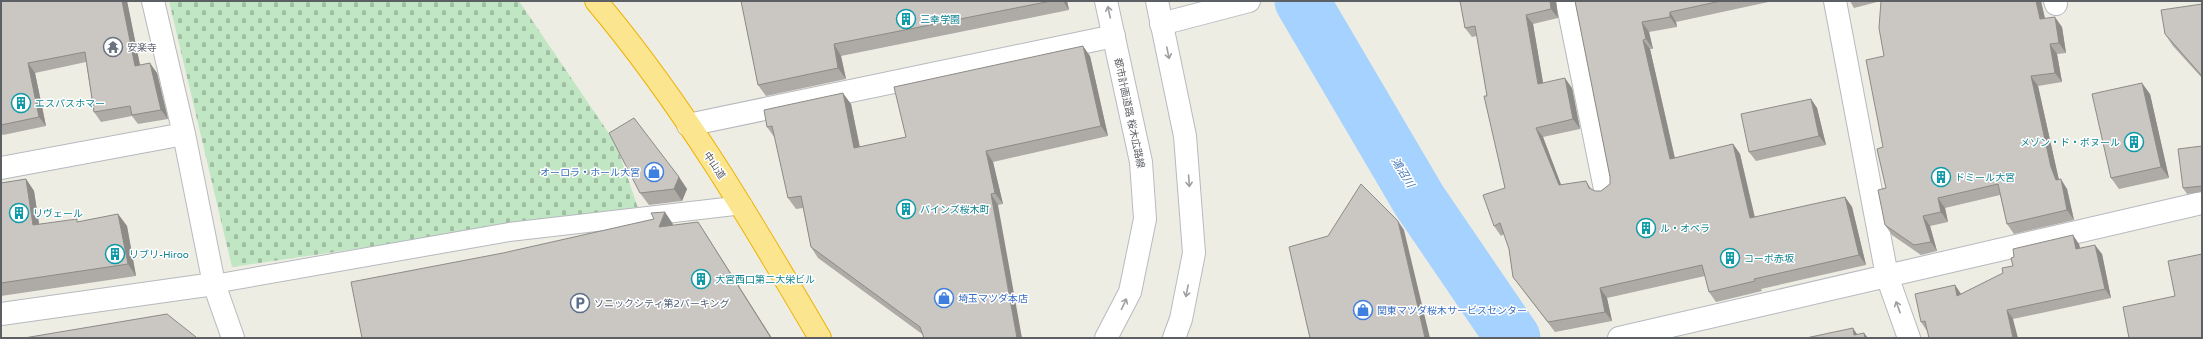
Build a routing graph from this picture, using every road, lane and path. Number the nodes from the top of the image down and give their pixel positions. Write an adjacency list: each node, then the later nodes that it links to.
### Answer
1 (153, 1): 11 (street)
2 (596, 1): 10 (highway, 中山道)
3 (1106, 1): 9 (street, 都市計画道路 桜木広路線, one-way to 3)
4 (1157, 1): 8 (street)
5 (1249, 1): 8 (street)
6 (1566, 1): 13 (street)
7 (1835, 1): 16 (street)
8 (1162, 24): 22 (street, one-way to 22)
9 (1114, 36): 10 (street); 21 (street, 都市計画道路 桜木広路線, one-way to 9)
10 (688, 125): 15 (highway, 中山道)
11 (184, 134): 12 (street); 17 (street)
12 (1, 168)
13 (1605, 189)
14 (2202, 203): 16 (street)
15 (742, 205): 17 (lane); 20 (highway, 中山道)
16 (1887, 276): 23 (street); 24 (street, one-way to 16)
17 (214, 284): 18 (street); 19 (street)
18 (1, 314)
19 (233, 338)
20 (820, 338)
21 (1106, 338)
22 (1174, 338)
23 (1619, 338)
24 (1909, 338)

